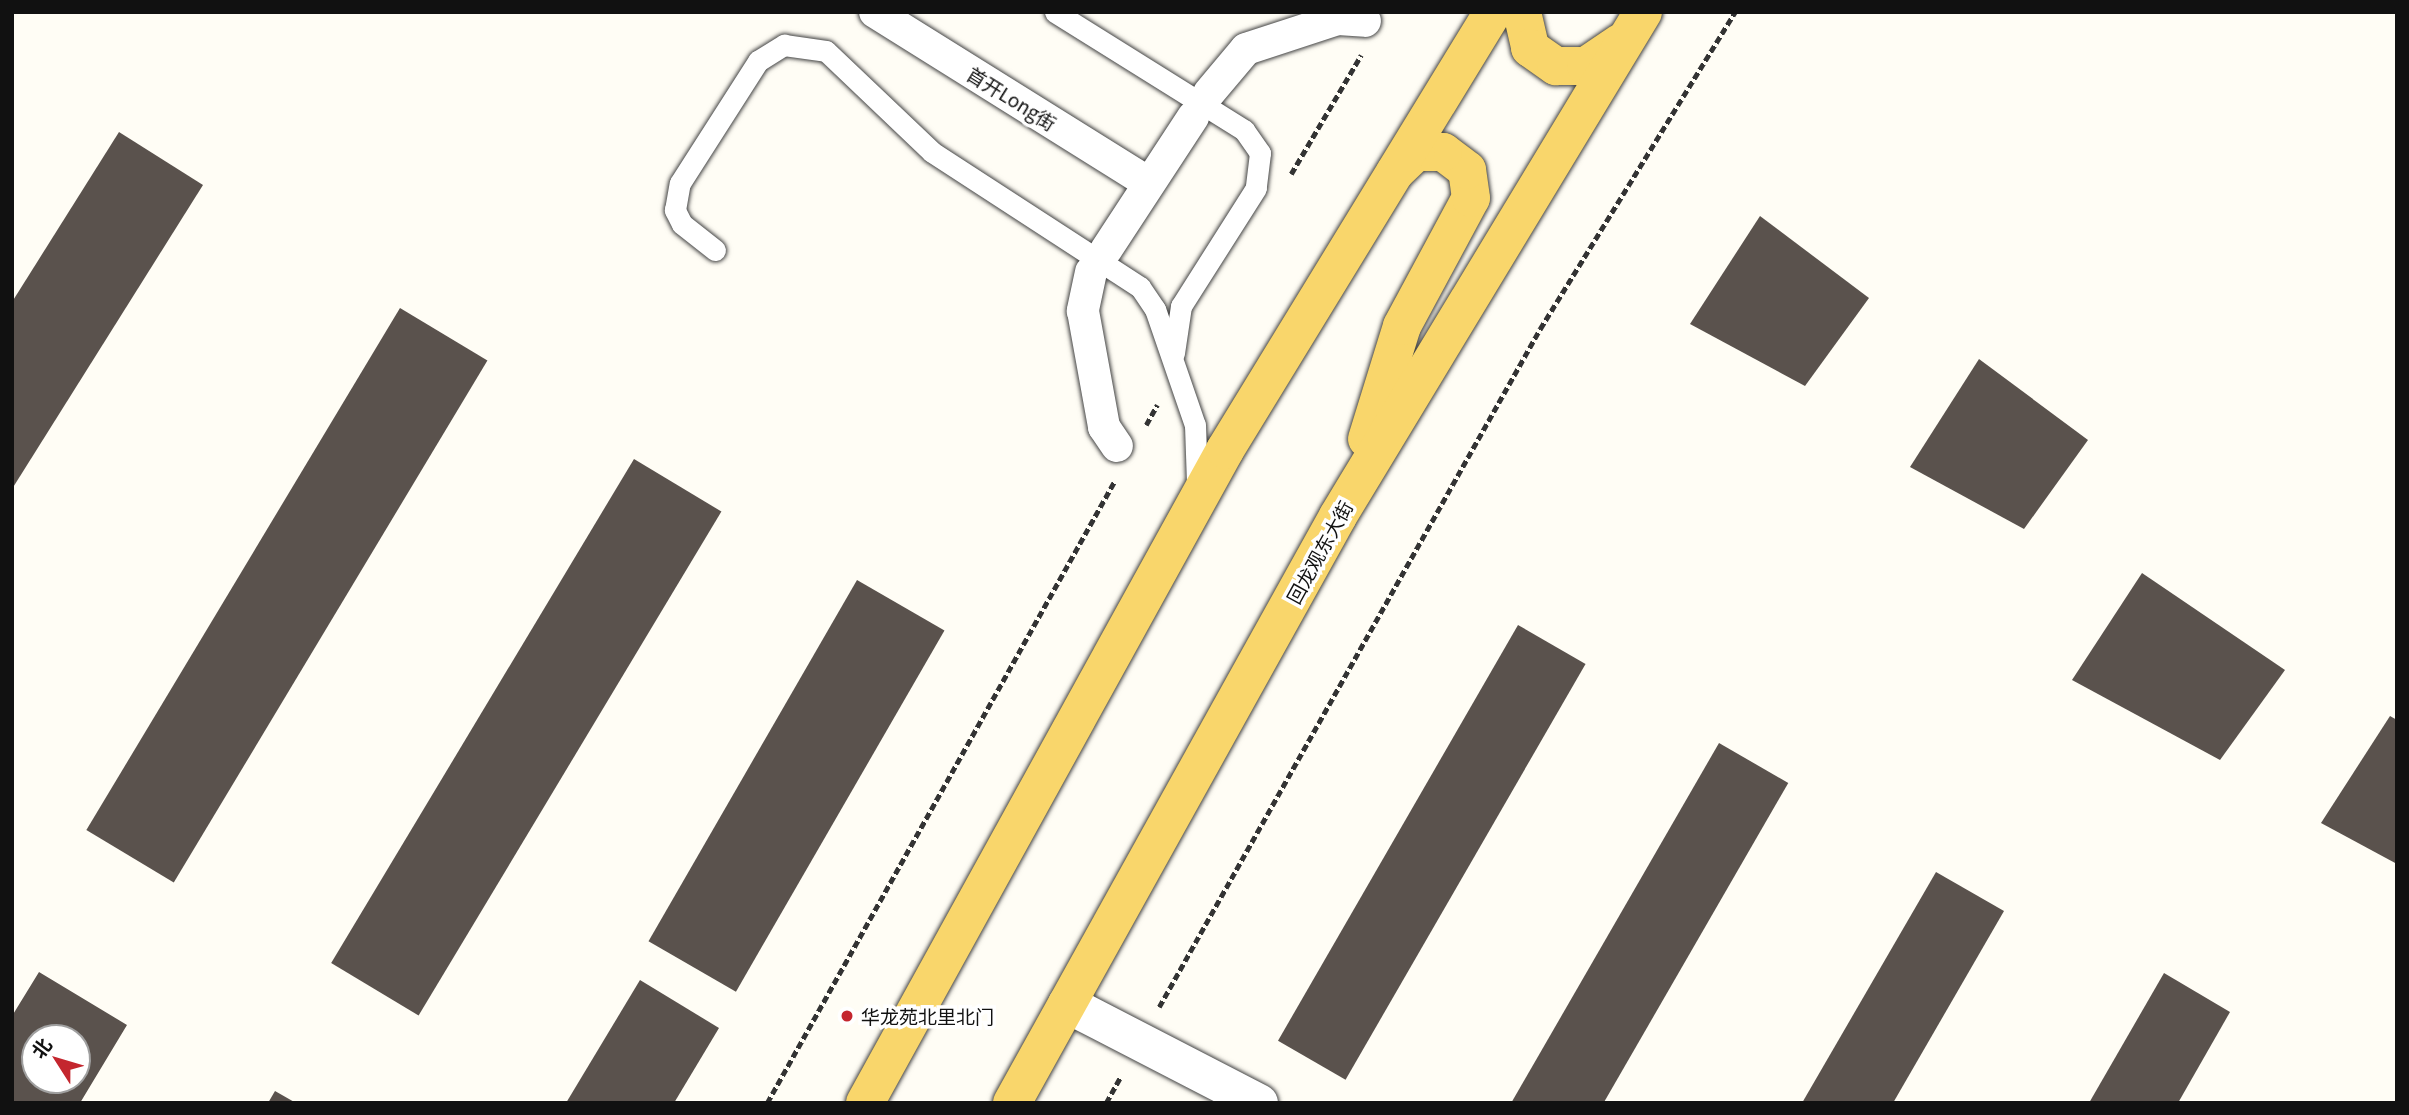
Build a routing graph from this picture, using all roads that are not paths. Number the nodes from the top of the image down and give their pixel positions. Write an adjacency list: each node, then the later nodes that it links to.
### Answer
1 (876, 12): 8 (street, 首开Long街)
2 (1055, 12): 10 (lane)
3 (1493, 12): 7 (main road)
4 (1522, 12): 5 (main road)
5 (1640, 16): 12 (main road, 回龙观东大街)
6 (1365, 36): 8 (street)
7 (1390, 179): 12 (main road); 13 (main road)
8 (1149, 183): 11 (street)
9 (715, 250): 10 (lane)
10 (1177, 370): 13 (lane)
11 (1130, 439)
12 (1338, 516): 14 (main road, 回龙观东大街)
13 (1167, 554): 15 (main road)
14 (1067, 1004): 16 (main road, 回龙观东大街); 17 (street)
15 (865, 1103)
16 (1012, 1103)
17 (1259, 1103)

